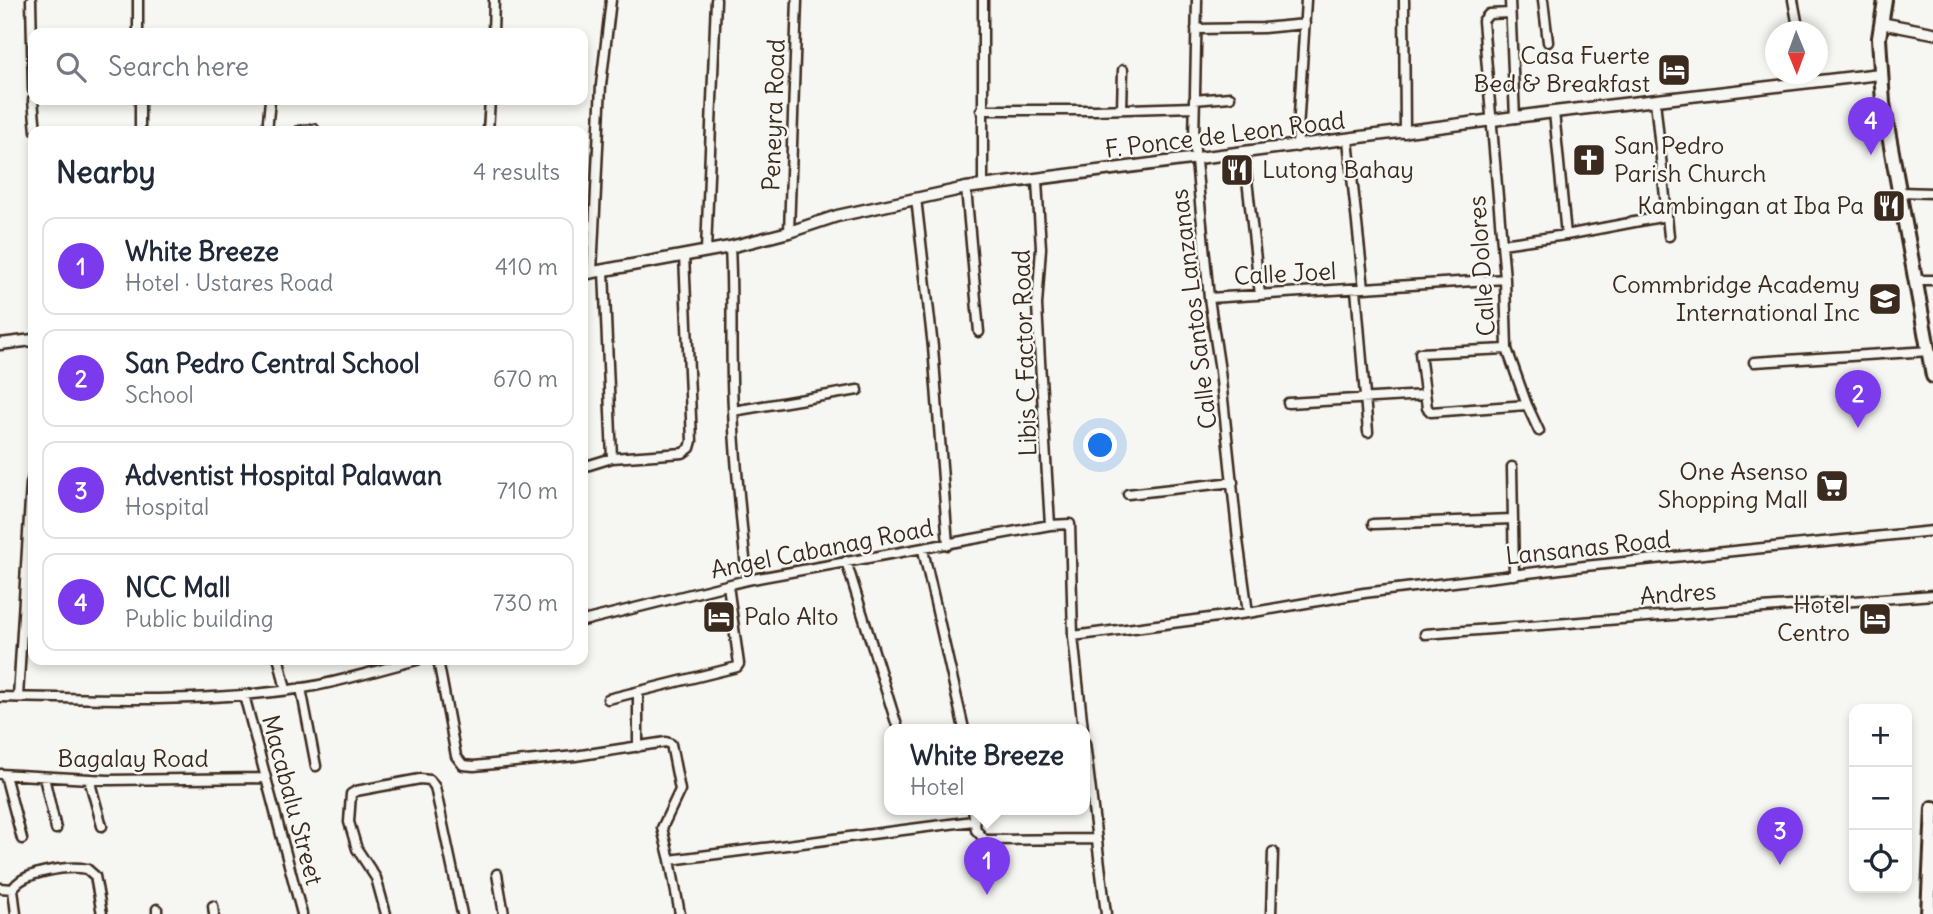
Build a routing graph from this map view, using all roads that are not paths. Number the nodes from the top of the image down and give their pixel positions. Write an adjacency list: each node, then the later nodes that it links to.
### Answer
1 (32, 0): 19 (street)
2 (138, 0): 20 (street)
3 (494, 0): 21 (street)
4 (611, 0): 64 (street)
5 (716, 0): 62 (street)
6 (797, 0): 57 (street, Peneyra Road)
7 (982, 0): 37 (street)
8 (1197, 0): 22 (street, Calle Santos Lanzanas)
9 (1306, 0): 18 (street)
10 (1404, 0): 45 (street)
11 (1510, 0): 15 (street)
12 (1543, 0): 24 (street)
13 (1793, 0): 16 (street)
14 (1885, 0): 17 (main road)
15 (1510, 13): 39 (street); 40 (street, Calle Dolores)
16 (1798, 21)
17 (1881, 23): 23 (street); 26 (main road)
18 (1305, 24): 22 (street); 47 (street)
19 (32, 28)
20 (138, 28)
21 (493, 28)
22 (1196, 29): 31 (street, Calle Santos Lanzanas)
23 (1933, 33)
24 (1548, 42)
25 (1123, 70): 36 (street)
26 (1880, 74): 27 (street, F. Ponce de Leon Road); 53 (main road)
27 (1828, 77)
28 (1767, 84): 30 (street, F. Ponce de Leon Road)
29 (1230, 97): 31 (street)
30 (1655, 100): 38 (street, F. Ponce de Leon Road); 56 (street)
31 (1194, 103): 36 (street); 49 (street, Calle Santos Lanzanas)
32 (33, 105): 41 (street)
33 (139, 105): 42 (street)
34 (270, 105): 43 (street)
35 (490, 105): 44 (street)
36 (1122, 109): 37 (street)
37 (981, 110): 51 (street)
38 (1554, 112): 39 (street, F. Ponce de Leon Road); 58 (street)
39 (1515, 118): 40 (street, F. Ponce de Leon Road)
40 (1490, 122): 45 (street, F. Ponce de Leon Road); 60 (street, Calle Dolores)
41 (36, 126)
42 (140, 126)
43 (267, 126)
44 (488, 126)
45 (1405, 133): 46 (street, F. Ponce de Leon Road)
46 (1348, 140): 47 (street, F. Ponce de Leon Road); 70 (street)
47 (1297, 147): 48 (street, F. Ponce de Leon Road)
48 (1244, 153): 49 (street, F. Ponce de Leon Road); 71 (street)
49 (1196, 159): 50 (street, F. Ponce de Leon Road); 72 (street, Calle Santos Lanzanas)
50 (1037, 181): 51 (street, F. Ponce de Leon Road); 95 (street, Libis C Factor Road)
51 (983, 186): 52 (street, F. Ponce de Leon Road)
52 (966, 188): 55 (street, F. Ponce de Leon Road); 73 (street)
53 (1899, 192): 54 (street); 68 (main road)
54 (1933, 193)
55 (916, 198): 57 (street, F. Ponce de Leon Road); 98 (street)
56 (1666, 216): 58 (street); 59 (street)
57 (789, 232): 61 (street, F. Ponce de Leon Road)
58 (1566, 235): 60 (street)
59 (1670, 236)
60 (1502, 244): 67 (street, Calle Dolores)
61 (730, 247): 62 (street, F. Ponce de Leon Road); 85 (street)
62 (706, 251): 63 (street, F. Ponce de Leon Road)
63 (684, 255): 65 (street, F. Ponce de Leon Road); 88 (street)
64 (588, 260)
65 (604, 271): 66 (street, F. Ponce de Leon Road); 88 (street)
66 (588, 273)
67 (1505, 279): 70 (street, Calle Joel); 76 (street, Calle Dolores)
68 (1915, 279): 69 (street); 77 (main road)
69 (1933, 280)
70 (1360, 289): 71 (street, Calle Joel); 82 (street)
71 (1260, 295): 72 (street, Calle Joel)
72 (1209, 298): 91 (street, Calle Santos Lanzanas)
73 (979, 332)
74 (28, 341): 75 (street)
75 (0, 344)
76 (1507, 349): 81 (street); 84 (street, Calle Dolores)
77 (1931, 351): 78 (street); 79 (main road)
78 (1754, 362)
79 (1933, 376)
80 (858, 390): 85 (street)
81 (1425, 395): 82 (street); 84 (street)
82 (1364, 399): 83 (street); 87 (street)
83 (1288, 403)
84 (1527, 404): 86 (street, Calle Dolores)
85 (733, 411): 102 (street)
86 (1539, 431)
87 (1368, 432)
88 (612, 458): 89 (street)
89 (588, 465)
90 (1512, 467): 93 (street)
91 (1233, 482): 92 (street); 105 (street, Calle Santos Lanzanas)
92 (1128, 494)
93 (1512, 519): 94 (street); 101 (street)
94 (1373, 524)
95 (1051, 525): 98 (street, Angel Cabanag Road); 108 (street, Angel Cabanag Road)
96 (1933, 531): 101 (street, Lansanas Road)
97 (28, 533): 117 (street)
98 (948, 545): 99 (street, Angel Cabanag Road)
99 (923, 550): 100 (street, Angel Cabanag Road); 120 (street)
100 (846, 561): 102 (street, Angel Cabanag Road); 119 (street)
101 (1514, 575): 105 (street, Lansanas Road)
102 (747, 580): 103 (street, Angel Cabanag Road)
103 (728, 585): 106 (street, Angel Cabanag Road); 114 (street)
104 (1933, 595): 107 (street, Andres)
105 (1248, 612): 108 (street, Lansanas Road)
106 (588, 620)
107 (1425, 635)
108 (1073, 636): 121 (street)
109 (280, 665): 113 (street)
110 (396, 665): 112 (street)
111 (439, 665): 122 (street)
112 (302, 688): 113 (street); 123 (street)
113 (286, 690): 115 (street)
114 (638, 692): 118 (street); 122 (street)
115 (244, 695): 117 (street); 126 (street, Macabalu Street)
116 (0, 697): 117 (street)
117 (18, 697)
118 (608, 699)
119 (896, 724)
120 (963, 724)
121 (1082, 724)
122 (638, 747): 138 (street)
123 (316, 766)
124 (2, 774): 125 (street, Bagalay Road); 134 (street)
125 (44, 777): 127 (street, Bagalay Road); 133 (street)
126 (266, 778): 127 (street, Bagalay Road); 144 (street, Macabalu Street)
127 (89, 779): 132 (street)
128 (1090, 787): 135 (street)
129 (1933, 808): 136 (main road)
130 (973, 815): 131 (street)
131 (973, 821): 135 (street); 138 (street)
132 (102, 826)
133 (57, 829)
134 (22, 839)
135 (1096, 839): 149 (street)
136 (1932, 844): 151 (main road)
137 (1273, 852): 150 (street)
138 (670, 860): 148 (street)
139 (497, 874): 147 (street)
140 (0, 888): 141 (street)
141 (13, 889): 142 (street); 143 (street)
142 (16, 914)
143 (102, 914)
144 (302, 914)
145 (386, 914): 146 (street)
146 (462, 914)
147 (504, 914)
148 (680, 914)
149 (1107, 914)
150 (1271, 914)
151 (1928, 914)

